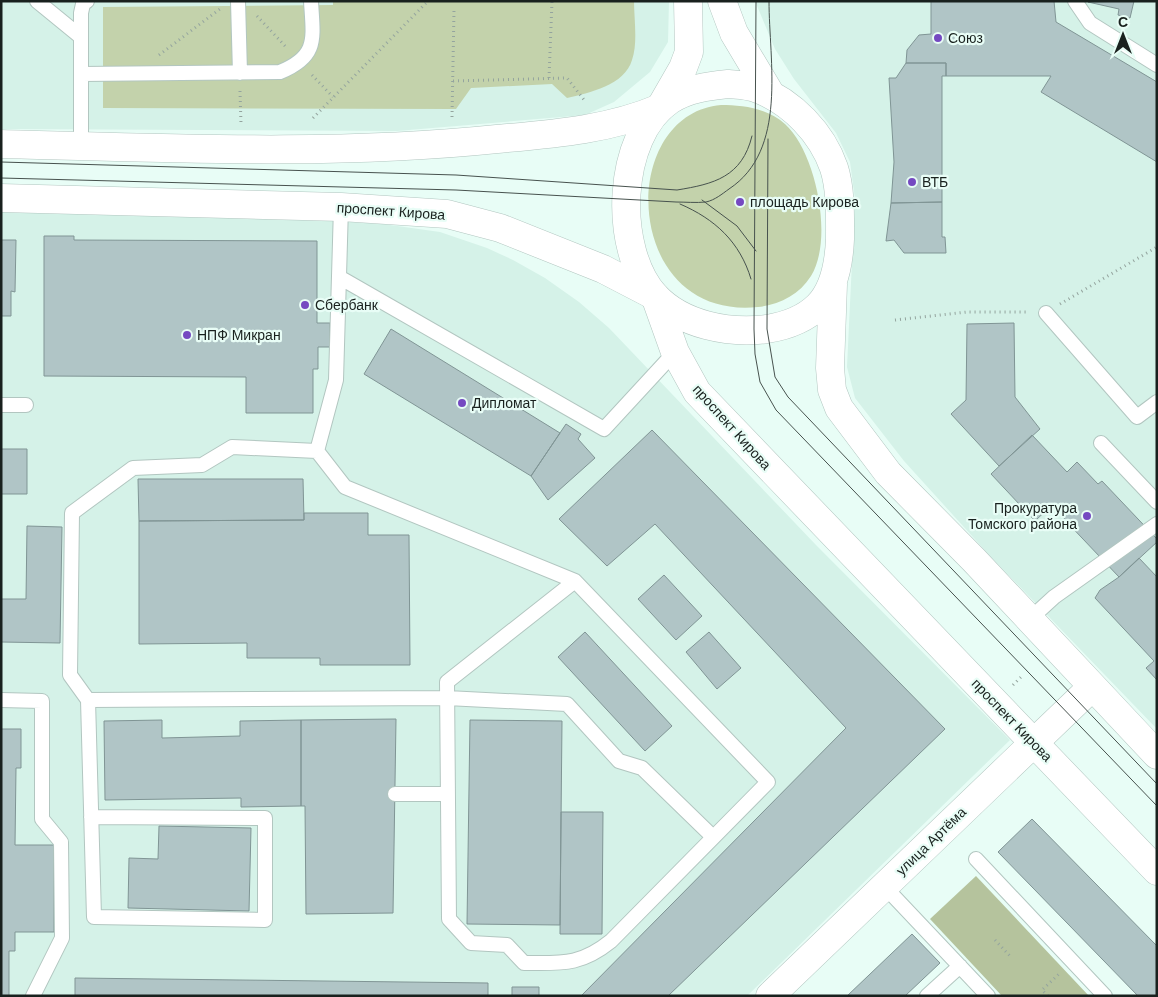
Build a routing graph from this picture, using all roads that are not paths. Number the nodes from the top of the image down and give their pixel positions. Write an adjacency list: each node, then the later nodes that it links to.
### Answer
1 (37, 1): 8 (lane)
2 (87, 1): 8 (lane)
3 (238, 1): 10 (lane)
4 (312, 1): 10 (lane)
5 (688, 1): 13 (main road)
6 (722, 1): 12 (main road)
7 (1075, 1): 9 (lane)
8 (81, 37): 11 (lane)
9 (1157, 64)
10 (240, 73): 11 (lane)
11 (81, 74): 15 (lane)
12 (764, 91): 13 (main road); 19 (main road)
13 (660, 108): 15 (main road); 20 (main road)
14 (1, 144): 15 (main road)
15 (81, 146)
16 (1, 198): 17 (main road, проспект Кирова)
17 (341, 207): 18 (lane); 20 (main road, проспект Кирова)
18 (339, 277): 22 (lane); 27 (lane)
19 (833, 281): 20 (main road); 31 (main road)
20 (655, 296): 22 (main road, проспект Кирова)
21 (1046, 313): 23 (lane)
22 (675, 352): 36 (main road, проспект Кирова)
23 (1157, 402)
24 (1, 405): 25 (lane)
25 (26, 405)
26 (1102, 443): 28 (lane)
27 (317, 451): 30 (lane); 35 (lane)
28 (1157, 502)
29 (1157, 524): 31 (lane)
30 (575, 581): 33 (lane); 41 (lane)
31 (1030, 619): 32 (main road)
32 (1092, 687): 36 (main road, улица Артёма); 37 (main road)
33 (447, 698): 35 (lane); 39 (lane); 41 (lane)
34 (1, 700): 46 (lane)
35 (88, 700): 40 (lane)
36 (1033, 742): 43 (main road, проспект Кирова); 44 (main road, улица Артёма)
37 (1157, 755)
38 (395, 794): 39 (lane)
39 (448, 794): 41 (lane)
40 (91, 817): 40 (lane)
41 (713, 836)
42 (976, 860): 50 (lane)
43 (1157, 871)
44 (884, 886): 45 (lane); 47 (main road, улица Артёма)
45 (960, 966): 48 (lane); 49 (lane)
46 (33, 996)
47 (770, 996)
48 (928, 996)
49 (988, 996)
50 (1105, 996)

